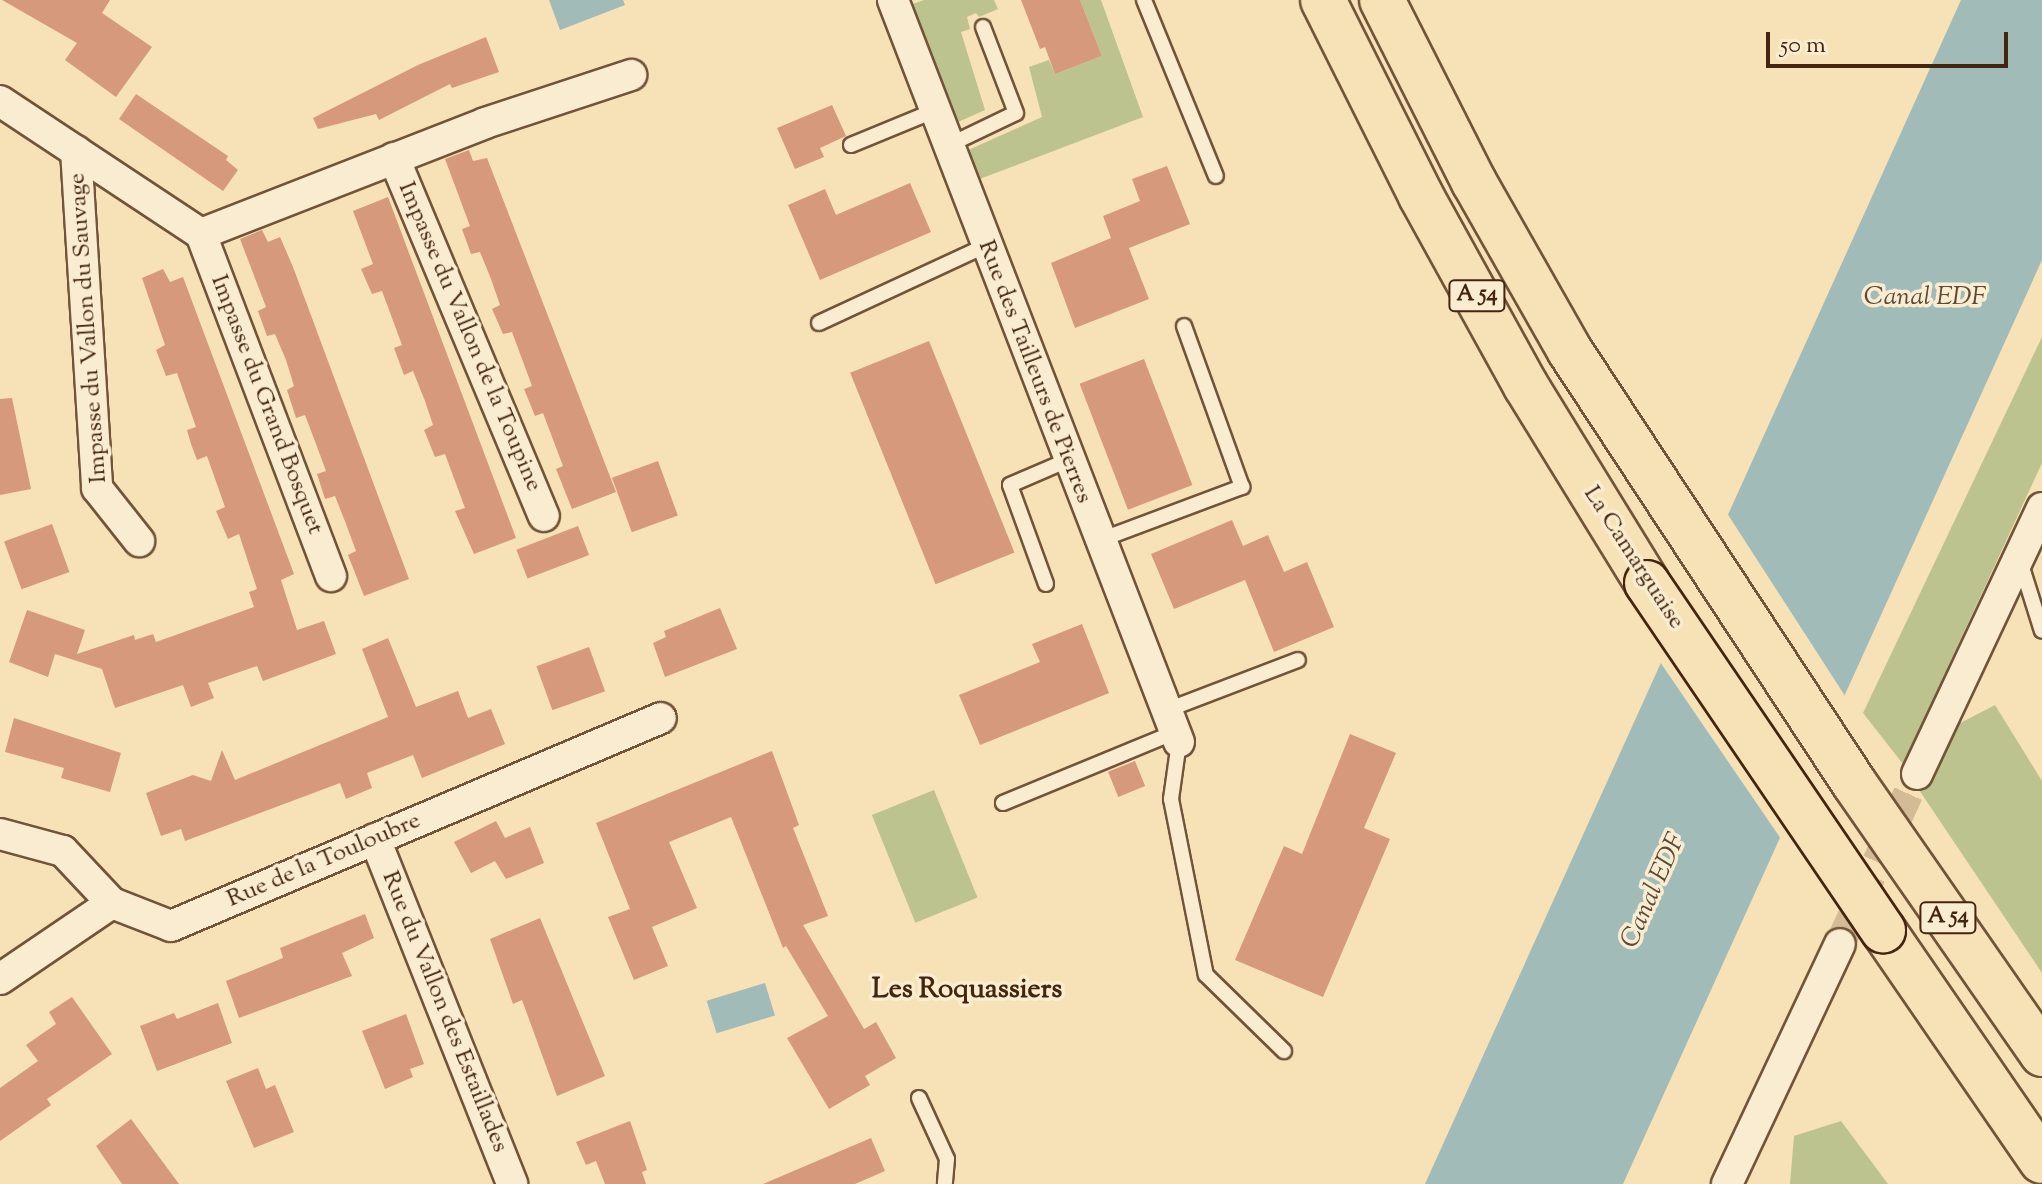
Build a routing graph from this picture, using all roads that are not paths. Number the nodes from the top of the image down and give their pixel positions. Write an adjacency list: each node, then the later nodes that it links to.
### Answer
1 (893, 0): 9 (street, Rue des Tailleurs de Pierres)
2 (1144, 0): 14 (lane)
3 (1323, 0): 44 (highway, La Camarguaise / A 54, bridge)
4 (1382, 0): 20 (highway, A 54)
5 (1411, 0): 20 (highway)
6 (983, 27): 11 (lane)
7 (631, 75): 13 (street)
8 (0, 101): 12 (street)
9 (934, 111): 10 (lane); 11 (street, Rue des Tailleurs de Pierres)
10 (851, 145)
11 (947, 146): 16 (street, Rue des Tailleurs de Pierres)
12 (76, 151): 15 (street); 24 (street, Impasse du Vallon du Sauvage)
13 (394, 158): 15 (street); 22 (street, Impasse du Vallon de la Toupine)
14 (1216, 176)
15 (201, 234): 26 (street, Impasse du Grand Bosquet)
16 (985, 246): 17 (lane); 19 (street, Rue des Tailleurs de Pierres)
17 (819, 323)
18 (1184, 326): 23 (lane)
19 (1068, 460): 23 (street, Rue des Tailleurs de Pierres); 27 (lane)
20 (1683, 501): 33 (highway)
21 (2042, 508): 25 (street)
22 (544, 516)
23 (1100, 540): 31 (street, Rue des Tailleurs de Pierres)
24 (139, 541)
25 (2029, 549): 28 (lane); 32 (street)
26 (331, 576)
27 (1046, 584)
28 (2042, 631)
29 (1298, 660): 31 (lane)
30 (661, 718): 36 (street, Rue de la Touloubre)
31 (1173, 728): 34 (lane); 42 (lane)
32 (1917, 774)
33 (1862, 776): 40 (highway); 41 (highway); 43 (highway, A 54)
34 (1003, 803)
35 (0, 834): 37 (street, Rue de la Touloubre)
36 (375, 839): 37 (street, Rue de la Touloubre); 48 (street, Rue du Vallon des Estaillades)
37 (112, 903): 39 (street)
38 (1840, 944): 50 (street)
39 (0, 979)
40 (2042, 1006)
41 (2042, 1022)
42 (1284, 1051)
43 (2042, 1054)
44 (1991, 1087): 46 (highway, A 54); 47 (highway)
45 (919, 1098): 49 (lane)
46 (2042, 1161)
47 (2042, 1179)
48 (512, 1184)
49 (945, 1184)
50 (1727, 1184)

